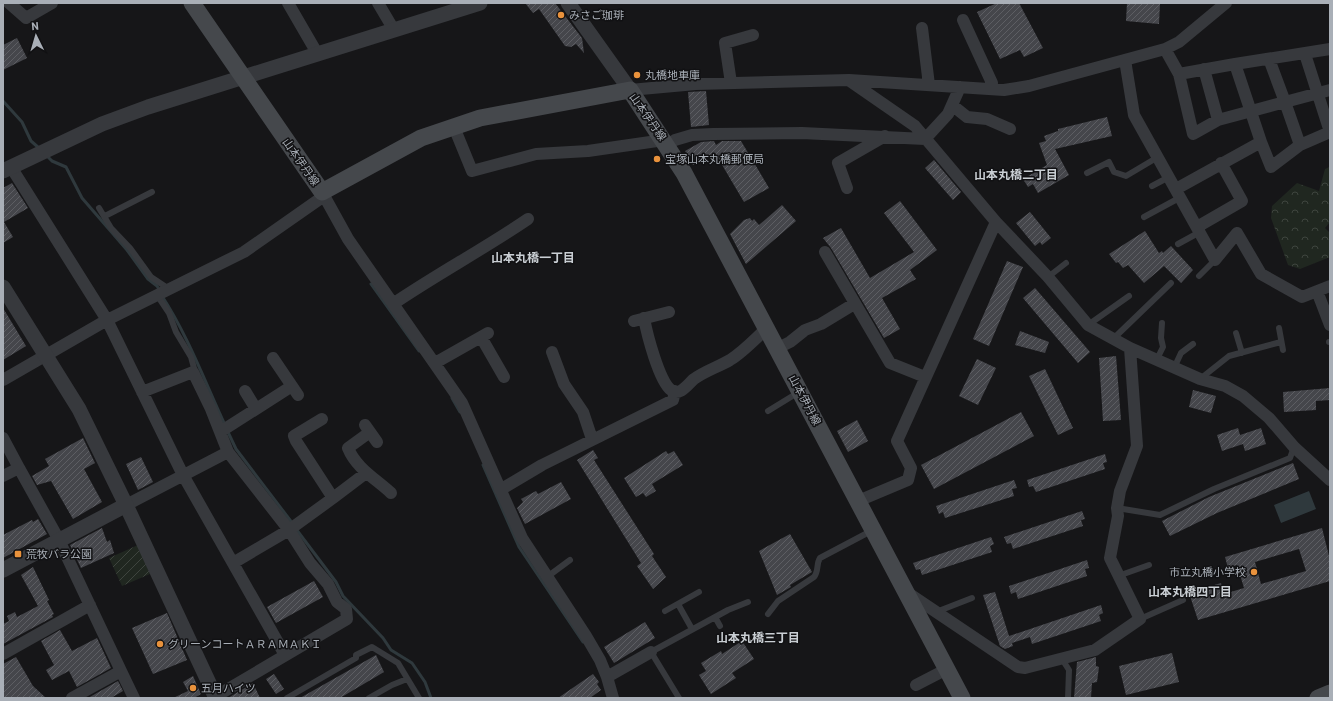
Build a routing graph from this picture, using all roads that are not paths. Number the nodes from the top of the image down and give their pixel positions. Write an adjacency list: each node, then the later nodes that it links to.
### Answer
1 (9, 3): 2 (street)
2 (52, 3)
3 (192, 3): 22 (main road, 山本伊丹線)
4 (288, 3): 15 (street)
5 (378, 3): 11 (street)
6 (480, 3): 11 (street)
7 (568, 3): 28 (street)
8 (1226, 3): 13 (street)
9 (963, 20): 27 (street)
10 (922, 28): 25 (street)
11 (394, 30): 15 (street)
12 (753, 35): 24 (street)
13 (1165, 49): 18 (street); 21 (street)
14 (1330, 49): 16 (street)
15 (317, 53): 22 (street)
16 (1305, 54): 17 (street); 30 (street)
17 (1269, 59): 19 (street); 31 (street)
18 (1125, 60): 27 (street); 44 (street)
19 (1235, 64): 20 (street); 33 (street)
20 (1204, 69): 21 (street); 34 (street)
21 (1179, 74): 34 (street)
22 (242, 77): 47 (street); 54 (main road, 山本伊丹線)
23 (849, 80): 24 (street); 25 (street); 39 (street)
24 (731, 83): 28 (street)
25 (929, 85): 26 (street)
26 (960, 87): 27 (street); 32 (street)
27 (990, 89)
28 (630, 90): 35 (main road, 山本伊丹線); 40 (main road, 山本伊丹線)
29 (1330, 90): 30 (street)
30 (1317, 94): 31 (street); 37 (street)
31 (1285, 102): 33 (street); 42 (street)
32 (952, 105): 36 (street); 39 (street)
33 (1251, 111): 34 (street); 41 (street)
34 (1218, 120)
35 (454, 127): 40 (street); 54 (main road, 山本伊丹線)
36 (1010, 129)
37 (1330, 132): 42 (street)
38 (886, 136): 39 (street); 40 (street); 51 (street)
39 (925, 139): 59 (street)
40 (665, 142): 81 (main road, 山本伊丹線)
41 (1261, 142): 42 (street); 46 (street)
42 (1300, 145)
43 (1106, 156): 45 (lane)
44 (1158, 157): 45 (lane); 49 (street)
45 (1109, 162): 48 (lane)
46 (1221, 163): 53 (street); 60 (street)
47 (7, 169): 77 (street)
48 (1087, 173)
49 (1169, 177): 50 (lane); 53 (street)
50 (1152, 186)
51 (847, 188)
52 (152, 192): 56 (lane)
53 (1178, 193): 57 (lane); 60 (street)
54 (323, 194): 70 (street); 74 (street)
55 (99, 208): 56 (lane)
56 (105, 216): 70 (lane)
57 (1144, 217)
58 (528, 219): 74 (street)
59 (996, 222): 66 (street); 99 (street)
60 (1198, 230): 61 (lane); 63 (street)
61 (1178, 244)
62 (825, 252): 75 (street)
63 (1215, 260): 65 (lane); 71 (street)
64 (1066, 263): 66 (lane)
65 (1199, 276)
66 (1048, 277): 79 (street)
67 (1171, 283): 84 (lane)
68 (1330, 286): 71 (street)
69 (3, 287): 92 (street)
70 (169, 289): 72 (street)
71 (1317, 291): 80 (street)
72 (157, 295): 77 (street); 97 (lane)
73 (1129, 296): 79 (lane)
74 (393, 304): 95 (street)
75 (854, 304): 87 (street); 99 (street)
76 (668, 312): 103 (street)
77 (107, 320): 92 (street); 104 (street)
78 (1162, 323): 94 (lane)
79 (1088, 325): 84 (street)
80 (1330, 325)
81 (767, 328): 87 (main road, 山本伊丹線); 103 (street)
82 (1279, 328): 85 (lane)
83 (1236, 333): 91 (lane)
84 (1113, 340): 88 (street)
85 (1281, 342): 89 (lane); 91 (lane)
86 (1193, 344): 96 (lane)
87 (778, 348): 105 (main road, 山本伊丹線)
88 (1130, 348): 94 (street); 125 (street)
89 (1283, 350)
90 (552, 352): 112 (street)
91 (1242, 353): 100 (lane)
92 (45, 355): 101 (street); 124 (street)
93 (273, 358): 106 (street)
94 (1157, 359): 96 (street)
95 (435, 363): 98 (street); 120 (street)
96 (1174, 368): 100 (street)
97 (193, 372): 104 (street); 109 (street)
98 (500, 374)
99 (926, 377): 123 (street)
100 (1200, 379): 113 (street)
101 (3, 380)
102 (245, 391): 106 (street)
103 (675, 391): 112 (street)
104 (142, 392): 118 (street)
105 (800, 392): 107 (lane); 123 (main road, 山本伊丹線)
106 (256, 409): 109 (street)
107 (768, 411)
108 (322, 419): 122 (street)
109 (220, 432): 114 (street)
110 (371, 433): 116 (street)
111 (3, 438): 115 (street)
112 (592, 439): 120 (street)
113 (1294, 447): 119 (street); 125 (lane)
114 (228, 452): 118 (street); 127 (street)
115 (19, 468): 117 (street); 128 (street)
116 (366, 472): 121 (street); 122 (street)
117 (3, 476)
118 (183, 476): 124 (street); 130 (street)
119 (1330, 480)
120 (500, 490): 134 (street)
121 (391, 492)
122 (333, 498): 127 (street)
123 (858, 501): 126 (main road, 山本伊丹線)
124 (126, 505): 128 (street); 162 (street)
125 (1117, 508): 133 (street)
126 (873, 529): 136 (main road, 山本伊丹線); 144 (lane)
127 (289, 530): 130 (street); 151 (street)
128 (59, 540): 132 (street); 141 (street)
129 (570, 560): 134 (lane)
130 (232, 563): 151 (street)
131 (1149, 565): 133 (lane)
132 (3, 570)
133 (1118, 576): 146 (street)
134 (547, 577): 155 (street)
135 (699, 592): 140 (lane)
136 (906, 592): 143 (street); 153 (main road, 山本伊丹線)
137 (972, 598): 143 (lane)
138 (1183, 600): 146 (lane)
139 (748, 602): 145 (lane)
140 (678, 604): 142 (lane); 148 (lane)
141 (90, 605): 150 (street); 154 (street)
142 (665, 611)
143 (935, 612): 152 (street)
144 (768, 614)
145 (715, 617): 147 (lane); 148 (lane)
146 (1140, 619): 152 (street)
147 (720, 626)
148 (692, 629): 149 (lane)
149 (651, 652): 155 (street); 167 (lane)
150 (3, 654)
151 (285, 655): 162 (street)
152 (1062, 659): 168 (lane)
153 (947, 669): 157 (street); 159 (main road, 山本伊丹線)
154 (121, 670): 160 (street); 161 (street)
155 (607, 677): 166 (street)
156 (408, 679): 163 (lane); 164 (lane); 165 (lane)
157 (916, 685)
158 (1330, 693): 169 (main road)
159 (958, 696)
160 (72, 698)
161 (134, 698)
162 (214, 698)
163 (286, 698)
164 (369, 698)
165 (419, 698)
166 (612, 698)
167 (679, 698)
168 (1068, 698)
169 (1318, 698)

